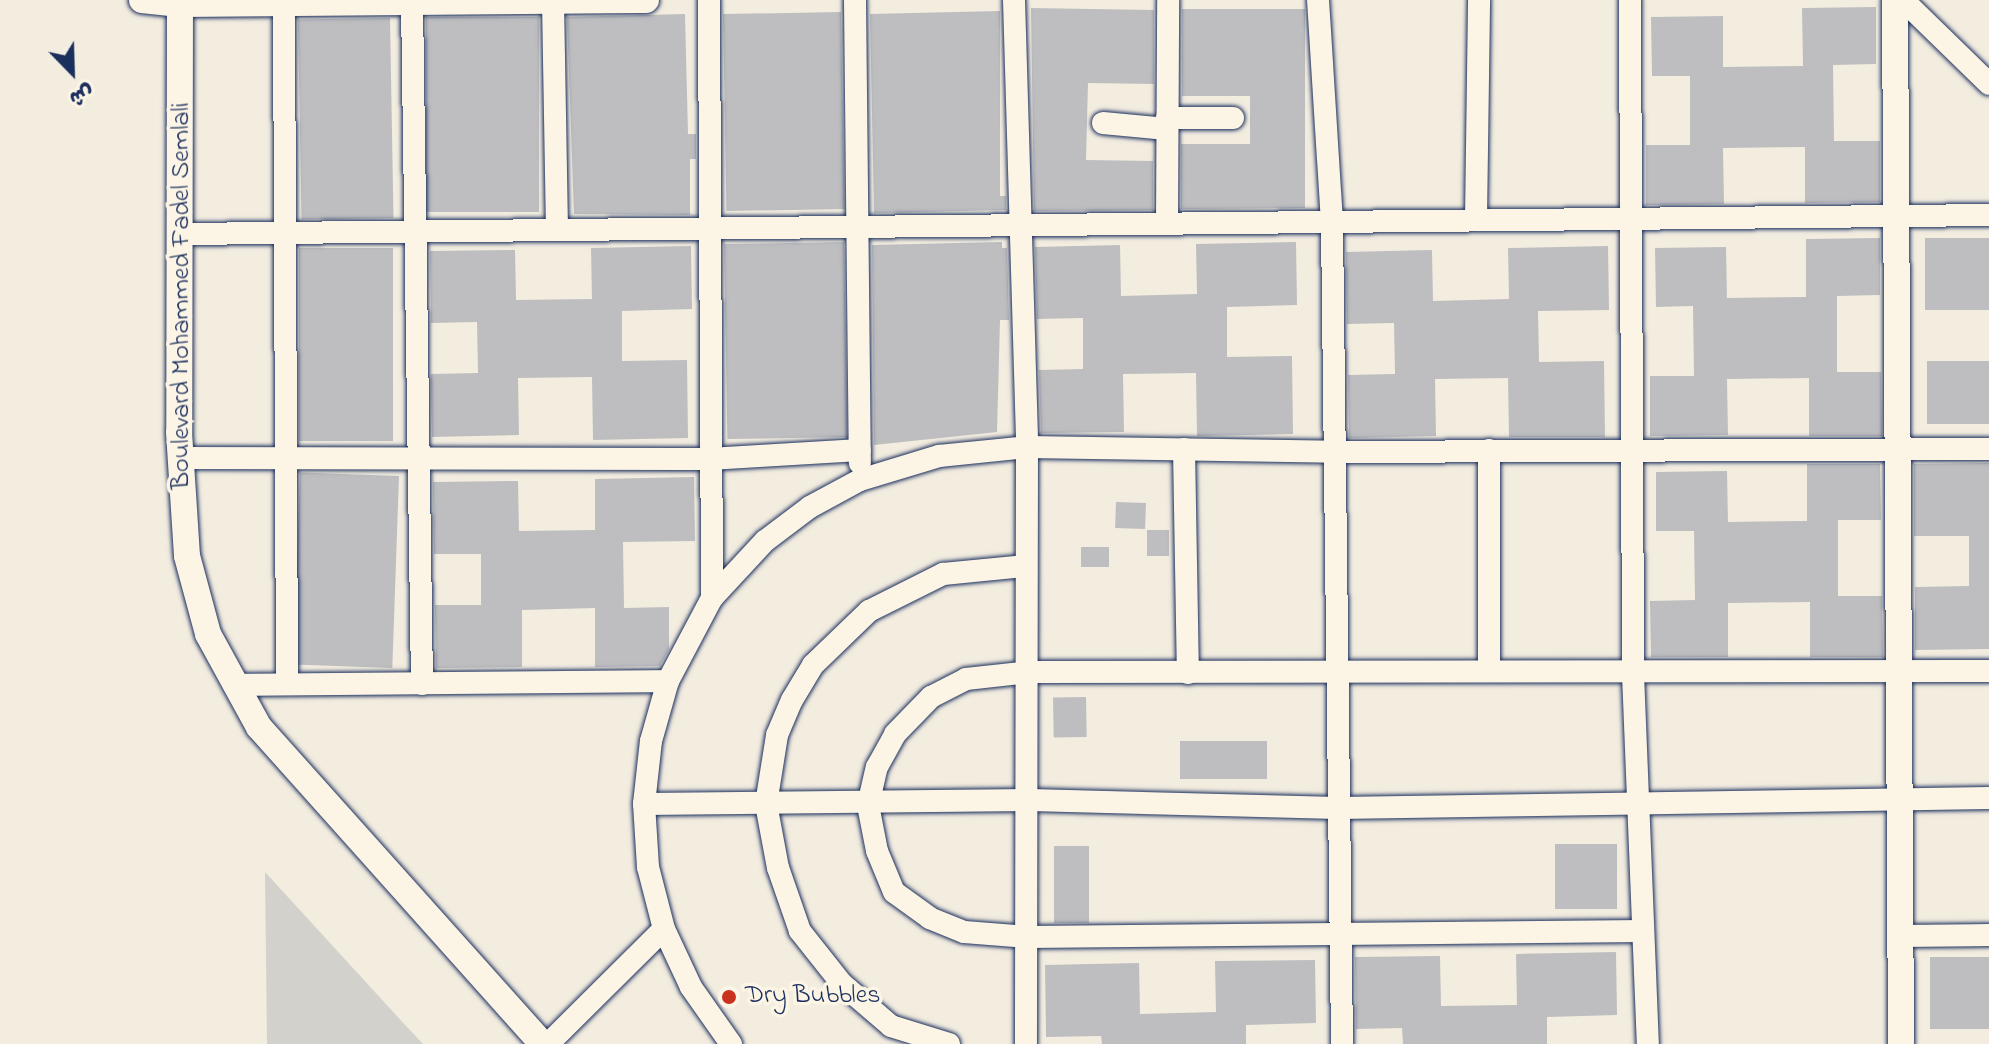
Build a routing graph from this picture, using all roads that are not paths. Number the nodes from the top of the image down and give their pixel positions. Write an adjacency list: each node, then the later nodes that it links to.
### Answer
1 (142, 0): 16 (street)
2 (581, 0): 3 (street); 15 (street)
3 (646, 0)
4 (709, 0): 31 (street)
5 (855, 0): 30 (street)
6 (1014, 0): 27 (street)
7 (1168, 0): 22 (street)
8 (1318, 0): 29 (street)
9 (1479, 0): 26 (street)
10 (1630, 0): 25 (street)
11 (1895, 0): 24 (street)
12 (1903, 0): 19 (street)
13 (317, 1): 17 (street); 18 (street)
14 (476, 1): 15 (street); 17 (street)
15 (553, 1): 32 (street)
16 (180, 2): 18 (street); 35 (street, Boulevard Mohammed Fadel Semlali)
17 (412, 2): 33 (street)
18 (284, 3): 34 (street)
19 (1989, 84)
20 (1233, 118): 22 (street)
21 (1103, 123): 22 (street)
22 (1167, 123): 28 (street)
23 (1989, 215): 24 (street)
24 (1896, 216): 25 (street); 39 (street)
25 (1631, 219): 26 (street); 38 (street)
26 (1476, 220): 29 (street)
27 (1021, 223): 28 (street); 30 (street); 36 (street)
28 (1167, 224): 29 (street)
29 (1332, 225): 43 (street)
30 (857, 227): 31 (street); 41 (street)
31 (707, 229): 32 (street); 47 (street)
32 (557, 230): 33 (street)
33 (419, 231): 34 (street); 44 (street)
34 (288, 233): 35 (street); 46 (street)
35 (180, 234): 45 (street, Boulevard Mohammed Fadel Semlali)
36 (1027, 447): 37 (street); 48 (street); 49 (street)
37 (1184, 449): 43 (street); 55 (street)
38 (1632, 449): 39 (street); 42 (street); 56 (street)
39 (1897, 449): 40 (street); 54 (street)
40 (1989, 449)
41 (860, 450): 47 (street); 48 (street)
42 (1489, 450): 43 (street); 51 (street)
43 (1336, 452): 57 (street)
44 (423, 454): 46 (street); 47 (street); 60 (street)
45 (180, 458): 46 (street); 61 (street, Boulevard Mohammed Fadel Semlali)
46 (287, 458): 59 (street)
47 (709, 459): 50 (street)
48 (860, 480): 50 (street)
49 (1024, 566): 53 (street); 67 (street)
50 (712, 598): 58 (street)
51 (1489, 671): 56 (street); 57 (street)
52 (1989, 671): 54 (street)
53 (1029, 672): 55 (street); 64 (street); 68 (street)
54 (1899, 672): 56 (street); 63 (street)
55 (1188, 673): 57 (street)
56 (1633, 674): 65 (street)
57 (1339, 675): 69 (street)
58 (668, 681): 60 (street); 66 (street)
59 (287, 684): 60 (street); 61 (street)
60 (422, 684)
61 (234, 685): 76 (street, Boulevard Mohammed Fadel Semlali)
62 (1989, 798): 63 (street)
63 (1900, 799): 65 (street); 74 (street)
64 (1030, 800): 68 (street); 69 (street); 75 (street)
65 (1641, 800): 69 (street); 71 (street)
66 (644, 804): 67 (street); 70 (street)
67 (766, 804): 68 (street); 78 (street)
68 (868, 805): 75 (street)
69 (1338, 808): 72 (street)
70 (664, 929): 76 (street); 77 (street)
71 (1643, 931): 72 (street); 81 (street)
72 (1343, 932): 75 (street); 80 (street)
73 (1989, 935): 74 (street)
74 (1900, 936): 82 (street)
75 (1028, 937): 79 (street)
76 (545, 1044)
77 (731, 1044)
78 (949, 1044)
79 (1026, 1044)
80 (1342, 1044)
81 (1648, 1044)
82 (1901, 1044)

